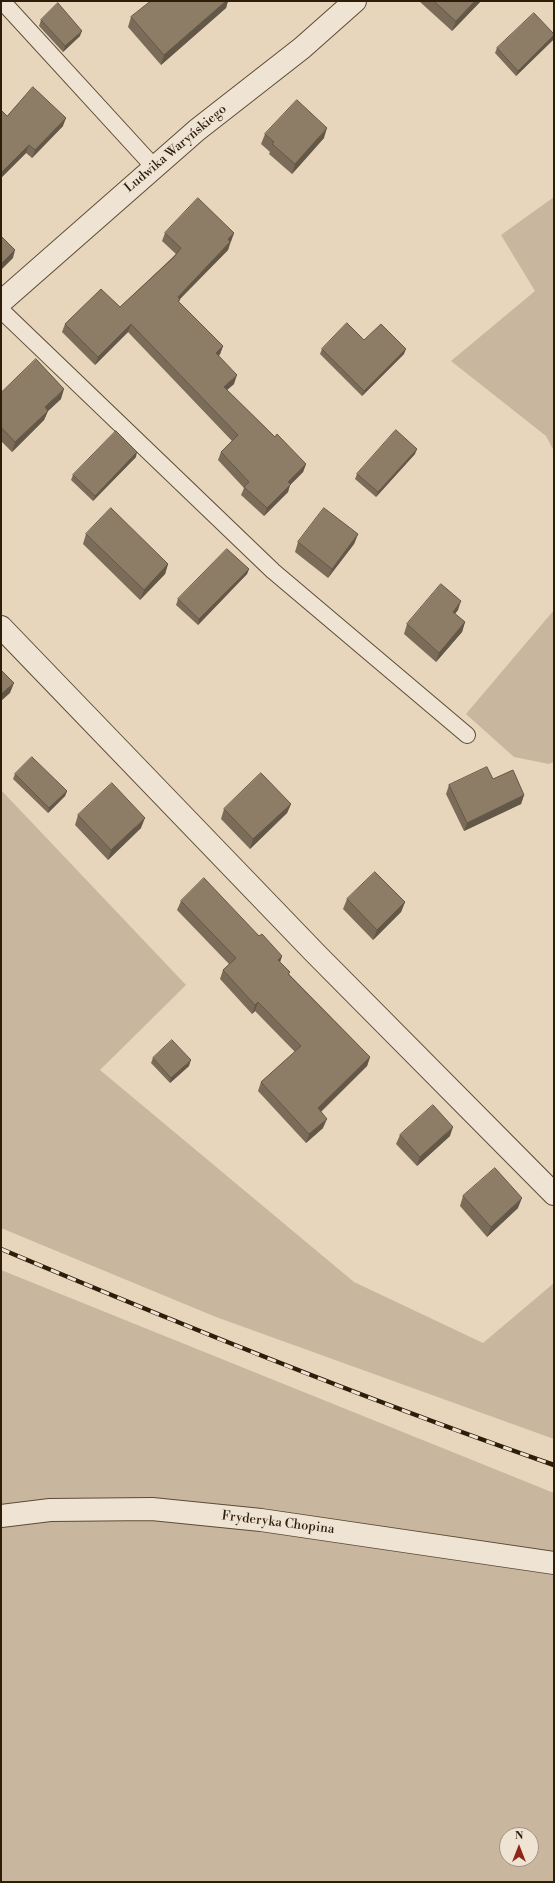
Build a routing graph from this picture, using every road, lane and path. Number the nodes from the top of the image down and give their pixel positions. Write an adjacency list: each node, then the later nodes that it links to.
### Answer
1 (2, 1): 3 (lane)
2 (355, 1): 3 (street, Ludwika Waryńskiego)
3 (154, 167): 4 (street, Ludwika Waryńskiego)
4 (1, 302)
5 (1, 310): 7 (lane)
6 (1, 627): 8 (street)
7 (466, 735)
8 (554, 1194)
9 (1, 1516): 10 (street, Fryderyka Chopina)
10 (554, 1563)

